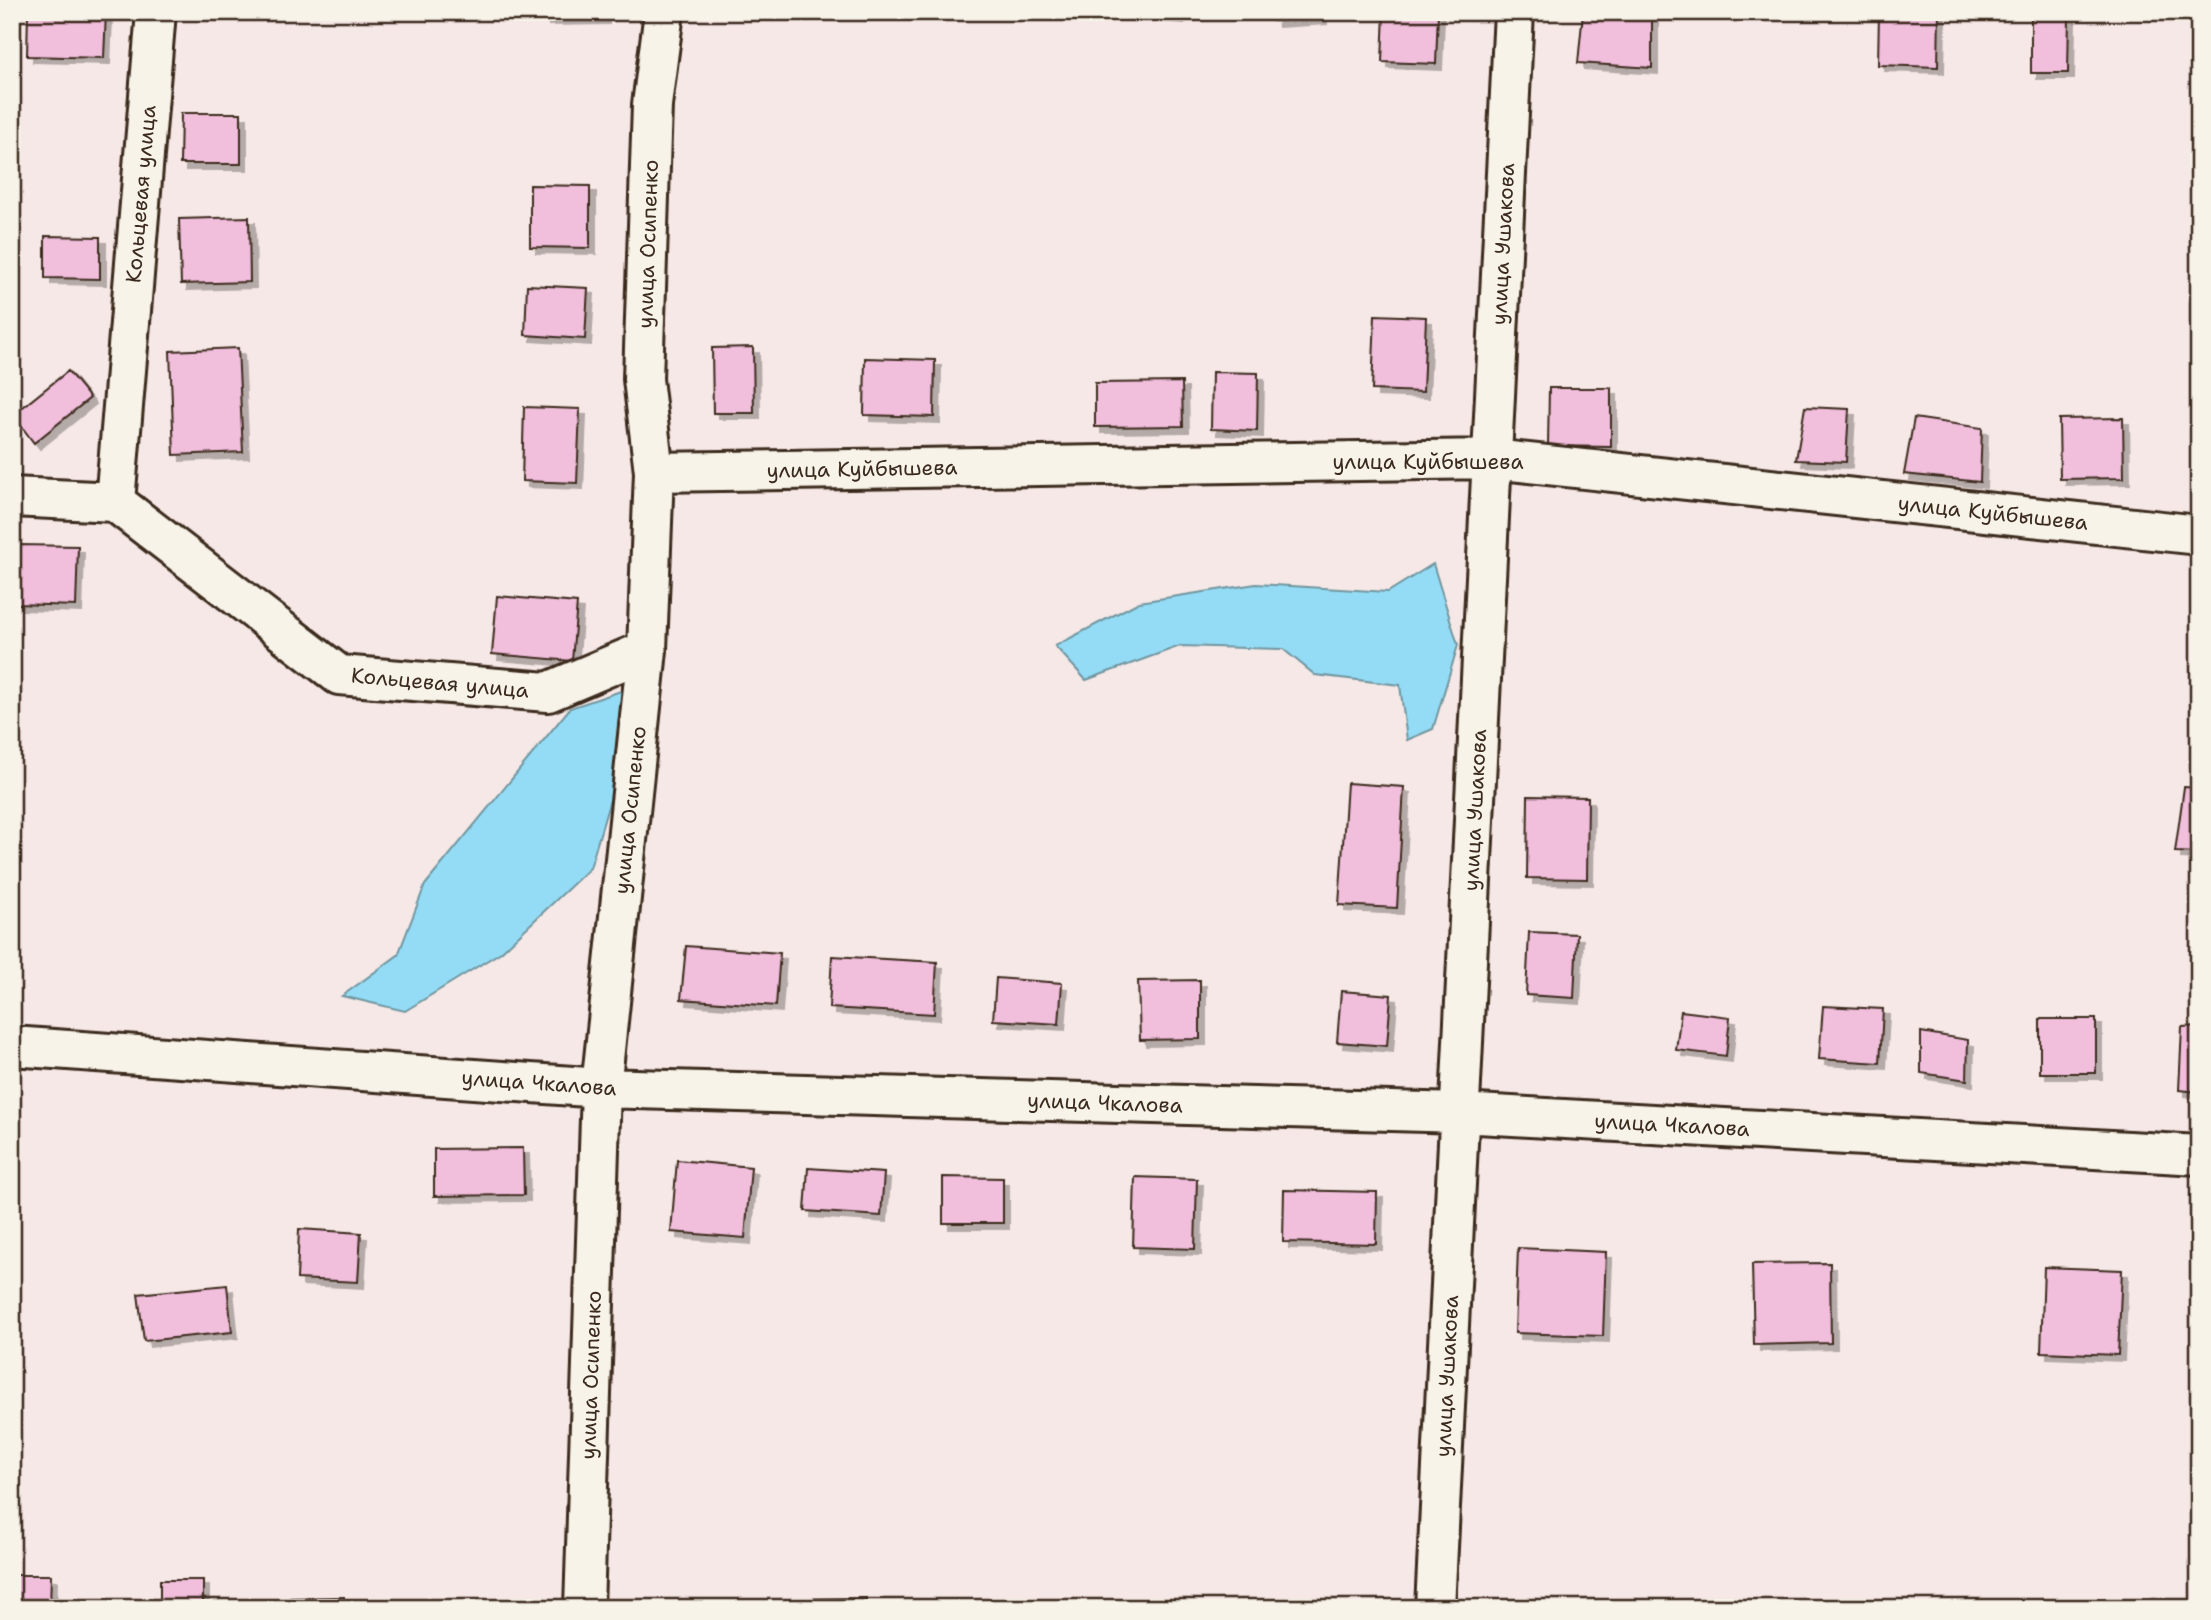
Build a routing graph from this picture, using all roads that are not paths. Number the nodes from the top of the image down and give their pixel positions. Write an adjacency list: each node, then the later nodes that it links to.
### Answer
1 (156, 12): 7 (street, Кольцевая улица)
2 (664, 12): 5 (street, улица Осипенко)
3 (1514, 12): 4 (street, улица Ушакова)
4 (1492, 458): 5 (street, улица Куйбышева); 8 (street, улица Куйбышева); 12 (street, улица Ушакова)
5 (654, 472): 9 (street, улица Осипенко)
6 (12, 497): 7 (street)
7 (115, 502): 9 (street, Кольцевая улица)
8 (2199, 535)
9 (647, 650): 11 (street, улица Осипенко)
10 (12, 1046): 11 (street, улица Чкалова)
11 (601, 1088): 12 (street, улица Чкалова); 14 (street, улица Осипенко)
12 (1460, 1113): 13 (street, улица Чкалова); 15 (street, улица Ушакова)
13 (2199, 1155)
14 (584, 1608)
15 (1436, 1608)

